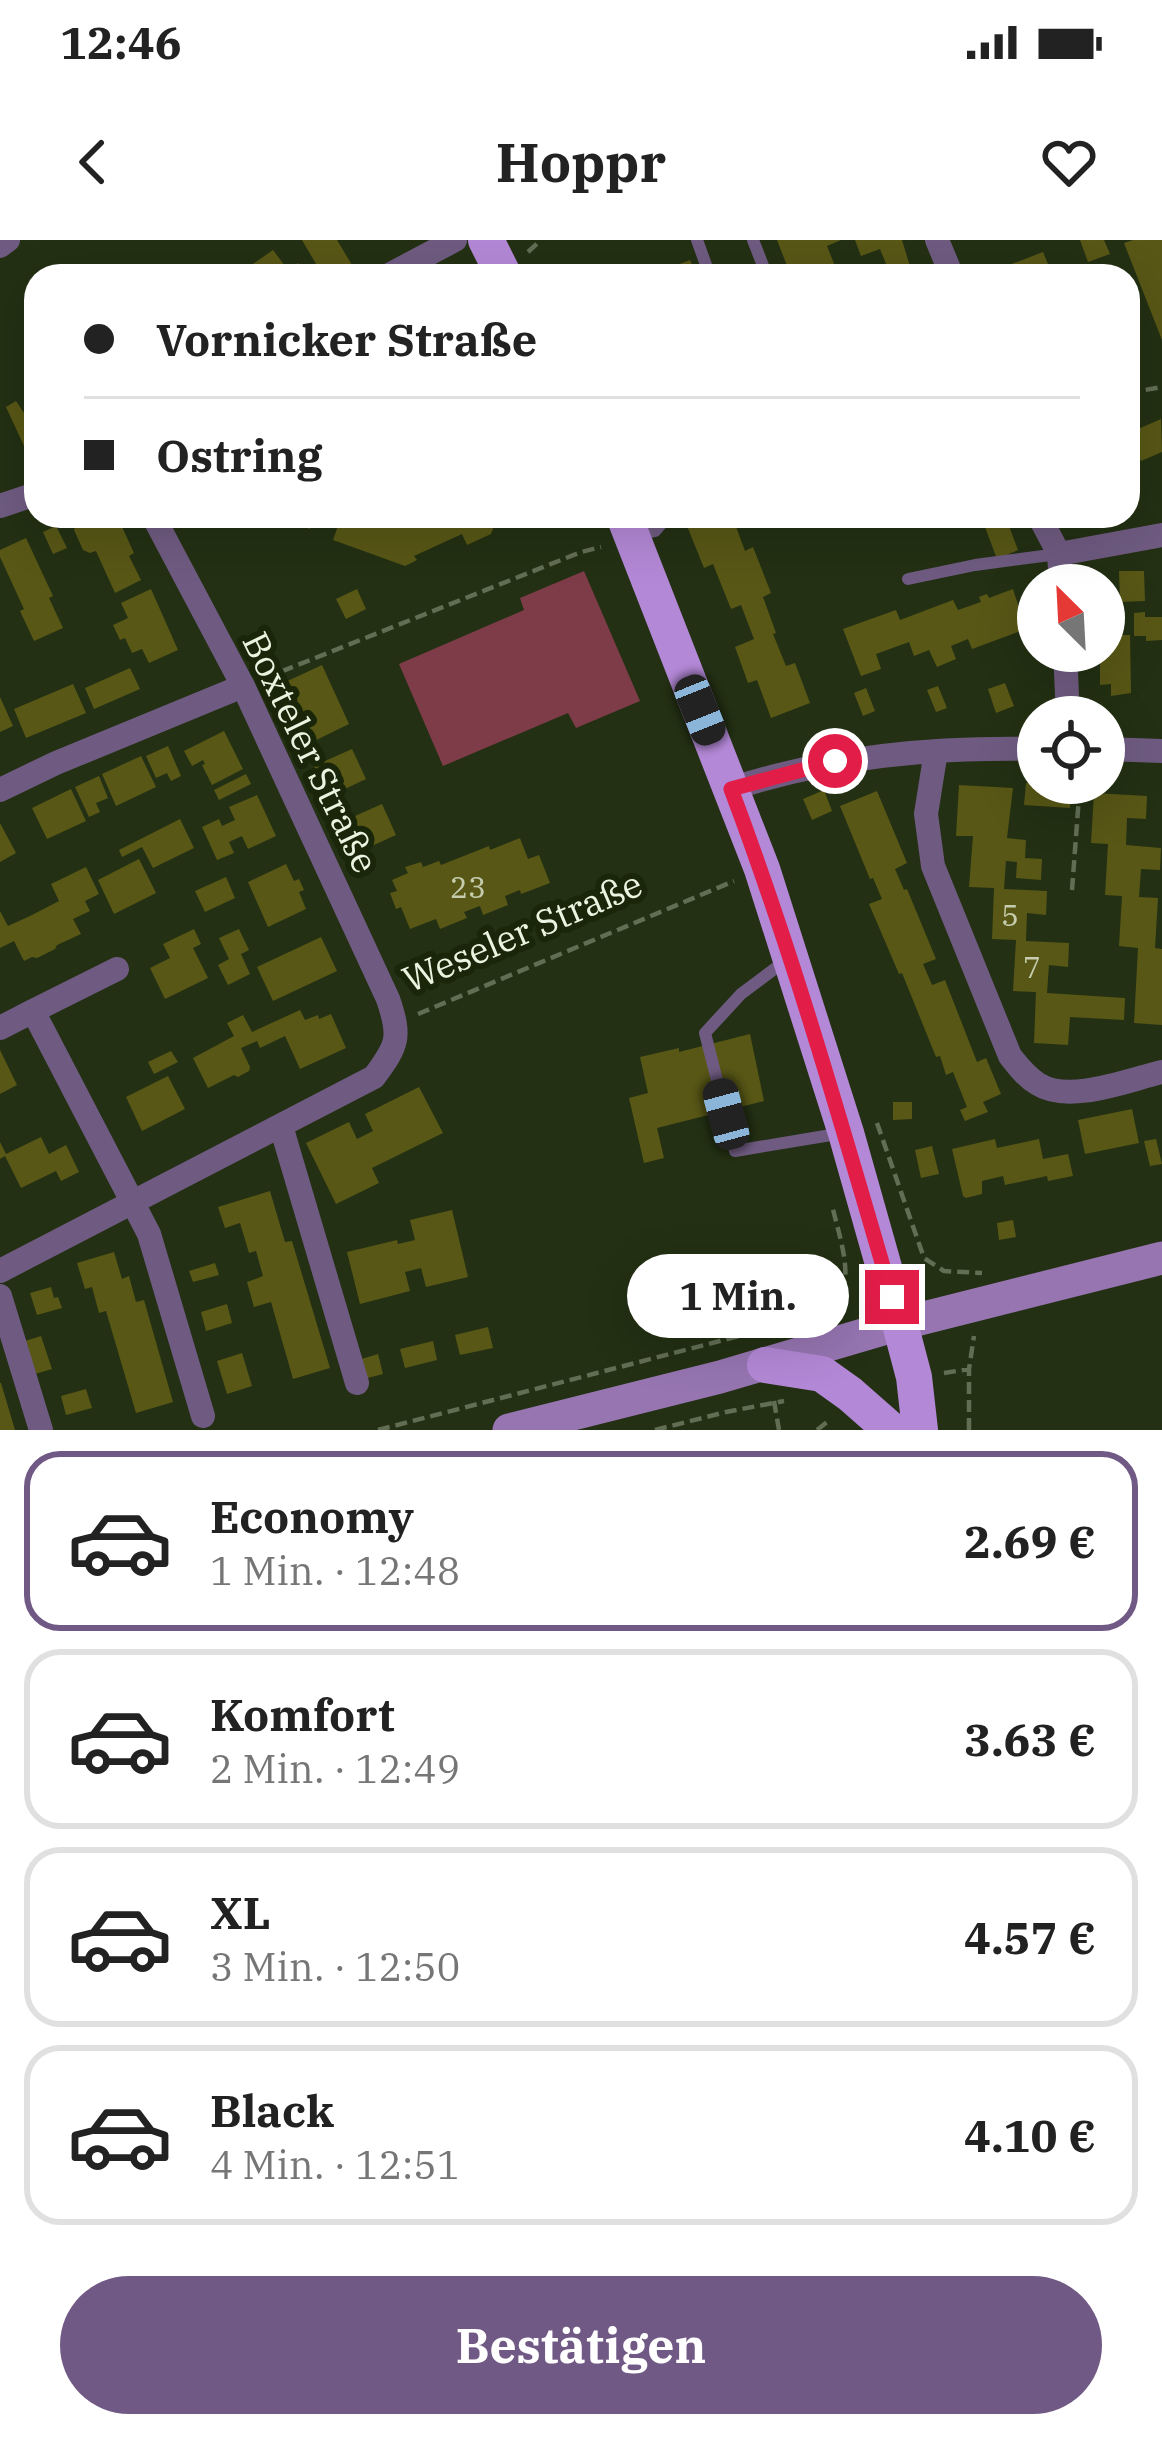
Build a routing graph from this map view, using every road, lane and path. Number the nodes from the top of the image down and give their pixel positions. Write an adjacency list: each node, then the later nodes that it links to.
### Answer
1 (8, 240): 5 (street)
2 (455, 240): 6 (street)
3 (486, 240): 7 (main road)
4 (541, 240): 8 (path)
5 (0, 246)
6 (410, 264)
7 (511, 264)
8 (517, 264)
9 (159, 528): 17 (street, Boxteler Straße)
10 (625, 528): 17 (path)
11 (630, 528): 22 (main road)
12 (1045, 528): 14 (street)
13 (1162, 535): 14 (street)
14 (1059, 554): 15 (street); 16 (lane)
15 (1060, 564)
16 (908, 579)
17 (243, 686): 23 (street); 30 (street, Boxteler Straße)
18 (1017, 749): 21 (street)
19 (1125, 750): 20 (street)
20 (1162, 751)
21 (936, 752): 22 (street); 32 (street)
22 (731, 789): 25 (main road)
23 (0, 790)
24 (1078, 804): 26 (path)
25 (762, 868): 27 (main road); 30 (path, Weseler Straße)
26 (1072, 890)
27 (790, 957): 34 (main road); 34 (lane)
28 (117, 969): 29 (street)
29 (33, 1011): 31 (street); 35 (street)
30 (396, 1023): 33 (street, Weseler Straße)
31 (0, 1028)
32 (1162, 1072)
33 (281, 1126): 35 (street, Weseler Straße); 45 (street)
34 (846, 1133): 42 (main road)
35 (133, 1202): 38 (street, Weseler Straße); 49 (street)
36 (924, 1258): 39 (path)
37 (1162, 1258): 42 (main road)
38 (0, 1270)
39 (960, 1272)
40 (847, 1280): 52 (path)
41 (0, 1296): 51 (street)
42 (900, 1324): 43 (main road); 57 (main road)
43 (765, 1365): 53 (main road); 56 (main road)
44 (969, 1370): 58 (path)
45 (357, 1383)
46 (790, 1400): 47 (path)
47 (774, 1401): 54 (path); 55 (path)
48 (819, 1409): 50 (path)
49 (203, 1416)
50 (832, 1418)
51 (41, 1430)
52 (379, 1430)
53 (509, 1430)
54 (655, 1430)
55 (779, 1430)
56 (891, 1430)
57 (920, 1430)
58 (969, 1430)

